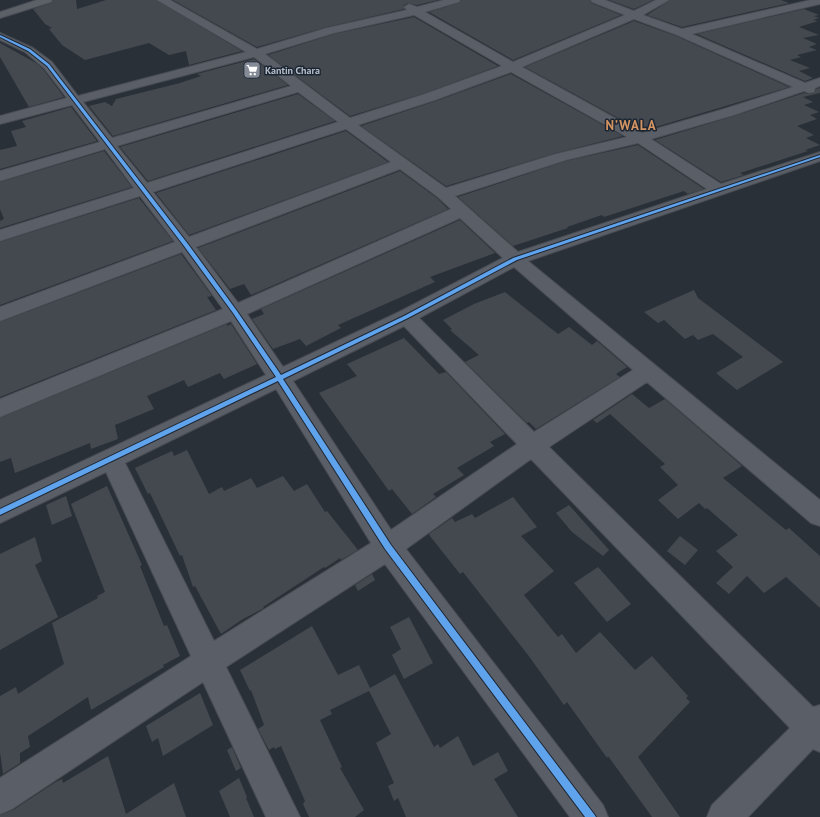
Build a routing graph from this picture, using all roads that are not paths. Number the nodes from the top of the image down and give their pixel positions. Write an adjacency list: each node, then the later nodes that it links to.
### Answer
1 (47, 0): 12 (main road)
2 (162, 0): 16 (street)
3 (397, 0): 11 (street)
4 (456, 0): 11 (street)
5 (596, 0): 13 (street)
6 (664, 0): 13 (street)
7 (793, 0): 9 (street)
8 (820, 1): 9 (street)
9 (806, 5): 10 (street); 14 (street)
10 (820, 9)
11 (416, 11): 16 (street); 17 (street)
12 (0, 15)
13 (634, 15): 14 (street); 17 (street)
14 (681, 33): 19 (street)
15 (0, 36): 22 (street)
16 (256, 53): 20 (street); 22 (street)
17 (512, 67): 24 (street); 25 (street)
18 (820, 82): 19 (street)
19 (803, 86): 21 (street); 25 (street)
20 (300, 87): 24 (street); 26 (street)
21 (820, 95)
22 (74, 100): 23 (street); 26 (street)
23 (0, 120)
24 (347, 123): 28 (street); 30 (street)
25 (640, 138): 31 (street); 32 (street)
26 (110, 145): 29 (street); 30 (street)
27 (820, 156): 31 (street)
28 (402, 163): 32 (street); 35 (street)
29 (0, 176)
30 (144, 190): 34 (street); 35 (street)
31 (720, 191): 36 (street)
32 (444, 194): 33 (street)
33 (461, 211): 36 (street); 37 (street)
34 (0, 236)
35 (186, 245): 37 (street); 38 (street)
36 (515, 259): 39 (street); 40 (street)
37 (235, 312): 41 (street); 42 (street)
38 (0, 314)
39 (406, 316): 41 (street); 43 (street)
40 (648, 371): 43 (street); 46 (street)
41 (279, 377): 44 (street); 47 (street)
42 (0, 408)
43 (533, 445): 47 (street); 49 (street)
44 (111, 458): 45 (street); 48 (street)
45 (0, 512)
46 (820, 515)
47 (388, 547): 48 (street); 52 (street)
48 (209, 661): 50 (street); 51 (street)
49 (817, 728): 53 (street)
50 (0, 797)
51 (283, 817)
52 (590, 817)
53 (724, 817)

